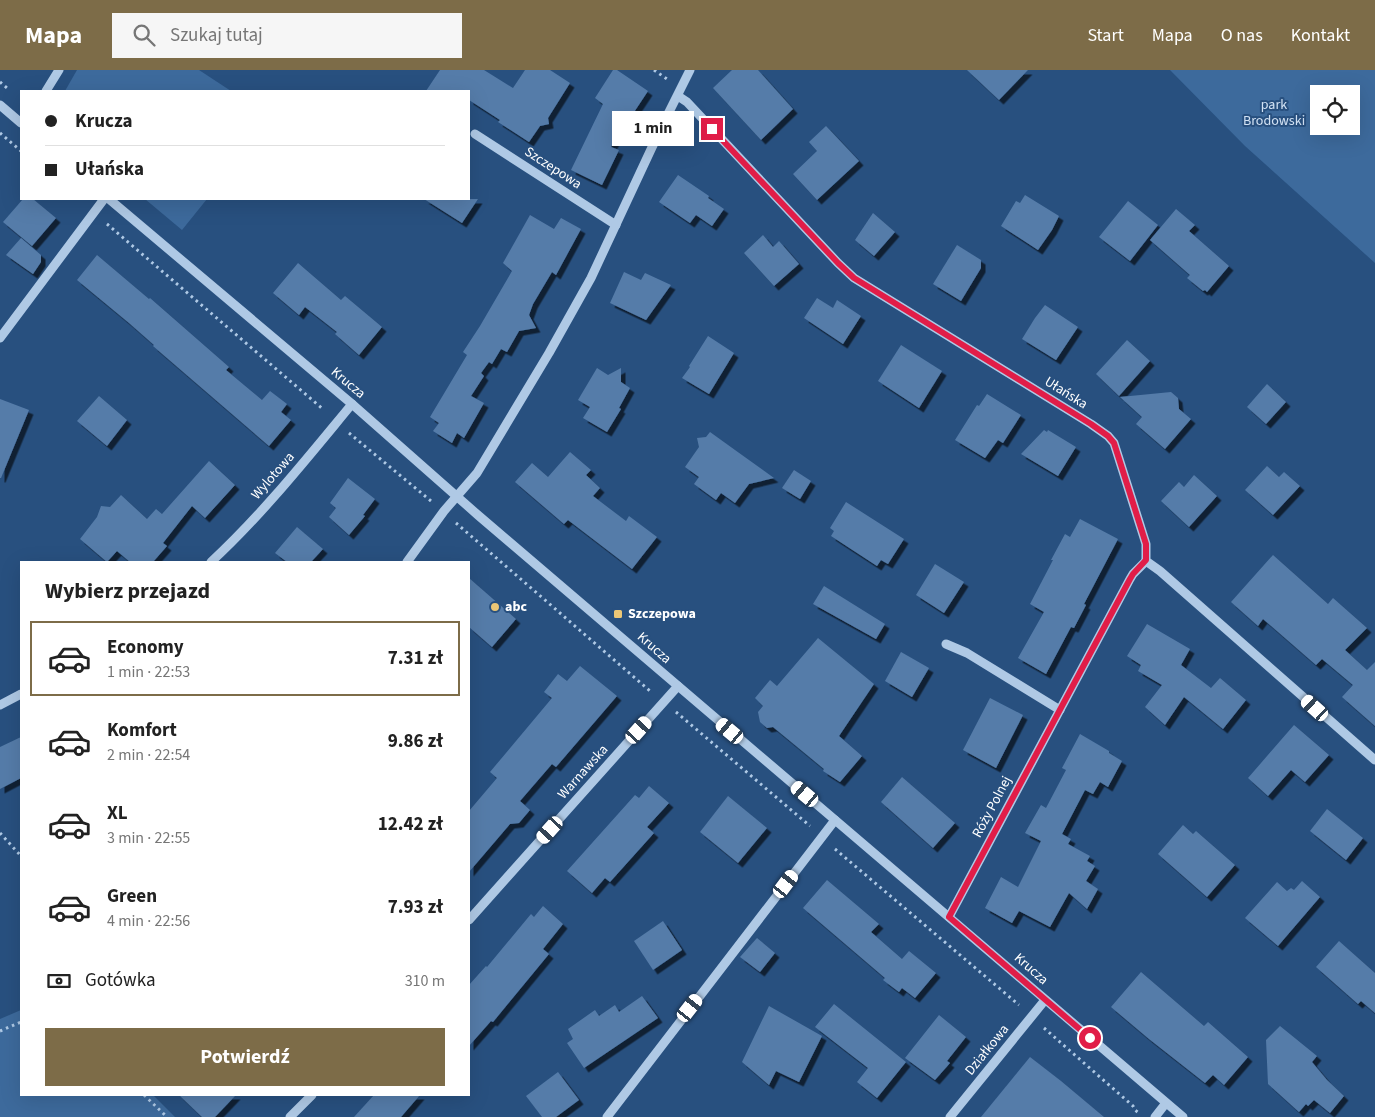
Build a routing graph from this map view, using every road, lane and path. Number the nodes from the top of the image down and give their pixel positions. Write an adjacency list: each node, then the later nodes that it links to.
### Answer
1 (59, 70): 5 (street)
2 (654, 70): 4 (path)
3 (690, 70): 6 (street)
4 (672, 82)
5 (47, 90)
6 (678, 96): 15 (street); 23 (street, Ułańska)
7 (0, 105): 8 (street)
8 (20, 122)
9 (0, 133): 11 (path)
10 (475, 134): 15 (street, Szczepowa)
11 (20, 150)
12 (103, 200): 16 (street)
13 (110, 200): 17 (street, Krucza)
14 (102, 219): 18 (path)
15 (616, 225): 20 (street)
16 (0, 338)
17 (352, 404): 20 (street, Krucza); 24 (street, Wylotowa)
18 (328, 414)
19 (344, 429): 21 (path)
20 (457, 496): 25 (street); 27 (street, Krucza)
21 (434, 504)
22 (452, 520): 29 (path)
23 (1146, 560): 32 (street, Róży Polnej); 33 (street)
24 (212, 561)
25 (408, 561)
26 (946, 644): 32 (street)
27 (678, 686): 34 (street, Krucza); 40 (street, Warnawska)
28 (20, 695): 30 (street)
29 (656, 696)
30 (0, 705)
31 (670, 708): 35 (path)
32 (1060, 710): 39 (street, Róży Polnej)
33 (1375, 760)
34 (835, 820): 39 (street, Krucza); 52 (street)
35 (812, 828)
36 (0, 833): 38 (path)
37 (831, 846): 42 (path)
38 (20, 855)
39 (949, 917): 41 (street, Krucza)
40 (470, 919)
41 (1045, 1000): 48 (street, Krucza); 53 (street, Działkowa)
42 (1019, 1006)
43 (20, 1022): 45 (path)
44 (1042, 1026): 49 (path)
45 (0, 1031)
46 (145, 1096): 50 (path)
47 (311, 1096): 51 (street)
48 (1166, 1103): 54 (street); 55 (street, Krucza)
49 (1139, 1113)
50 (167, 1117)
51 (290, 1117)
52 (607, 1117)
53 (950, 1117)
54 (1154, 1117)
55 (1183, 1117)

